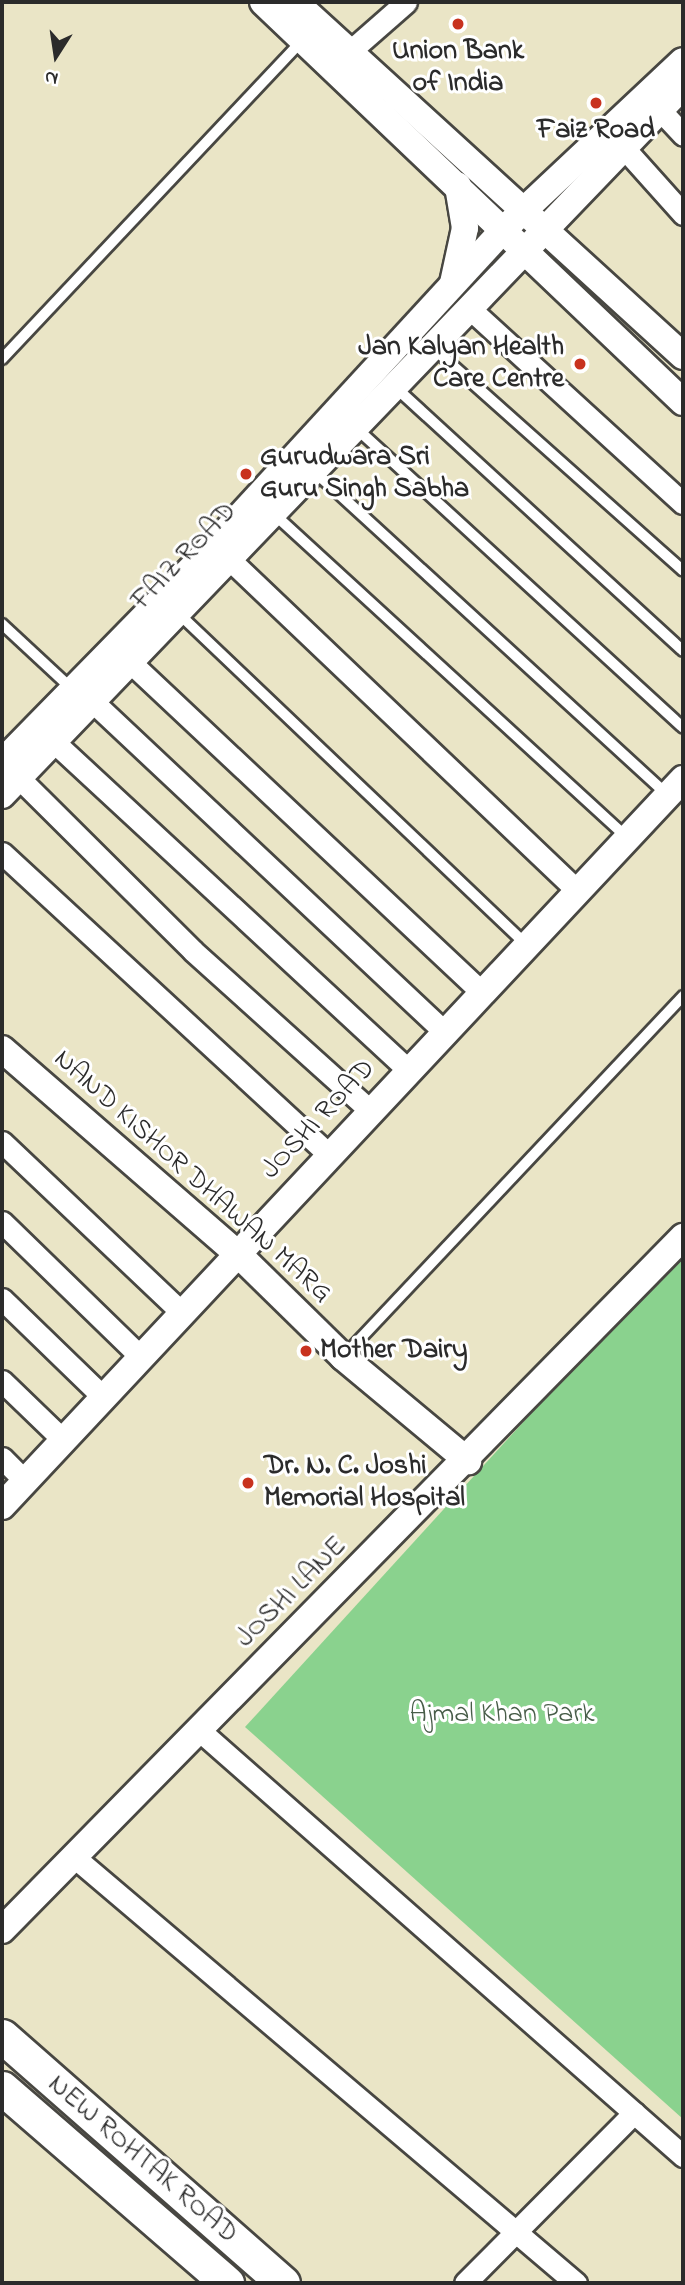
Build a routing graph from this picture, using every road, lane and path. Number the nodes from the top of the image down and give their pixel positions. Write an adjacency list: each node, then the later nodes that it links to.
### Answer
1 (262, 2): 4 (street)
2 (295, 2): 5 (street)
3 (406, 2): 5 (street)
4 (303, 40): 11 (street); 19 (lane)
5 (348, 53): 13 (street)
6 (683, 61): 13 (street)
7 (683, 86): 8 (street, FAIZ ROAD)
8 (660, 110): 9 (street); 10 (street, FAIZ ROAD)
9 (683, 135)
10 (624, 148): 12 (street); 14 (street, FAIZ ROAD)
11 (458, 186): 13 (street); 15 (street)
12 (683, 214)
13 (513, 221): 14 (street); 15 (street)
14 (536, 242): 16 (street, FAIZ ROAD); 18 (street); 21 (street)
15 (452, 286): 32 (street)
16 (468, 307): 17 (street, FAIZ ROAD); 24 (street)
17 (430, 346): 20 (street, FAIZ ROAD); 27 (lane)
18 (683, 356)
19 (2, 359)
20 (393, 384): 22 (street, FAIZ ROAD); 30 (lane)
21 (683, 402)
22 (353, 426): 23 (street, FAIZ ROAD); 33 (lane)
23 (311, 469): 25 (street, FAIZ ROAD); 36 (lane)
24 (683, 503)
25 (271, 512): 26 (street, FAIZ ROAD); 37 (lane)
26 (228, 558): 28 (street, FAIZ ROAD); 39 (street)
27 (683, 571)
28 (176, 611): 31 (street, FAIZ ROAD); 40 (lane)
29 (2, 624): 32 (lane)
30 (683, 652)
31 (129, 661): 32 (street, FAIZ ROAD); 41 (street)
32 (84, 698): 34 (street, FAIZ ROAD); 35 (street); 43 (street)
33 (683, 727)
34 (53, 741): 35 (street, FAIZ ROAD); 45 (street)
35 (7, 779): 46 (street)
36 (676, 787): 37 (street, JOSHI ROAD)
37 (627, 838): 39 (street, JOSHI ROAD)
38 (2, 853): 48 (street)
39 (579, 891): 40 (street, JOSHI ROAD)
40 (527, 945): 41 (street, JOSHI ROAD)
41 (482, 993): 43 (street, JOSHI ROAD)
42 (683, 996): 55 (lane)
43 (445, 1033): 45 (street, JOSHI ROAD)
44 (2, 1049): 51 (street, NAND KISHOR DHAWAN MARG)
45 (409, 1071): 46 (street, JOSHI ROAD)
46 (372, 1112): 48 (street, JOSHI ROAD)
47 (2, 1142): 53 (street)
48 (329, 1155): 51 (street, JOSHI ROAD)
49 (2, 1222): 54 (street)
50 (683, 1237): 60 (street, JOSHI LANE)
51 (237, 1254): 53 (street, JOSHI ROAD); 55 (street, NAND KISHOR DHAWAN MARG)
52 (2, 1299): 57 (street)
53 (182, 1313): 54 (street, JOSHI ROAD)
54 (141, 1357): 57 (street, JOSHI ROAD)
55 (342, 1357): 60 (street, NAND KISHOR DHAWAN MARG)
56 (2, 1381): 58 (street)
57 (103, 1396): 58 (street, JOSHI ROAD)
58 (64, 1440): 61 (street, JOSHI ROAD)
59 (2, 1458): 61 (street)
60 (468, 1461): 63 (street, JOSHI LANE)
61 (25, 1480): 62 (street, JOSHI ROAD)
62 (2, 1506)
63 (199, 1730): 64 (street, JOSHI LANE); 68 (street)
64 (73, 1856): 65 (street, JOSHI LANE); 70 (street)
65 (2, 1930)
66 (2, 2036): 72 (main road, NEW ROHTAK ROAD)
67 (2, 2088): 71 (main road, NEW ROHTAK ROAD)
68 (634, 2113): 69 (street); 70 (street)
69 (683, 2156)
70 (514, 2229): 73 (street); 74 (street)
71 (227, 2283)
72 (283, 2283)
73 (466, 2283)
74 (576, 2283)

